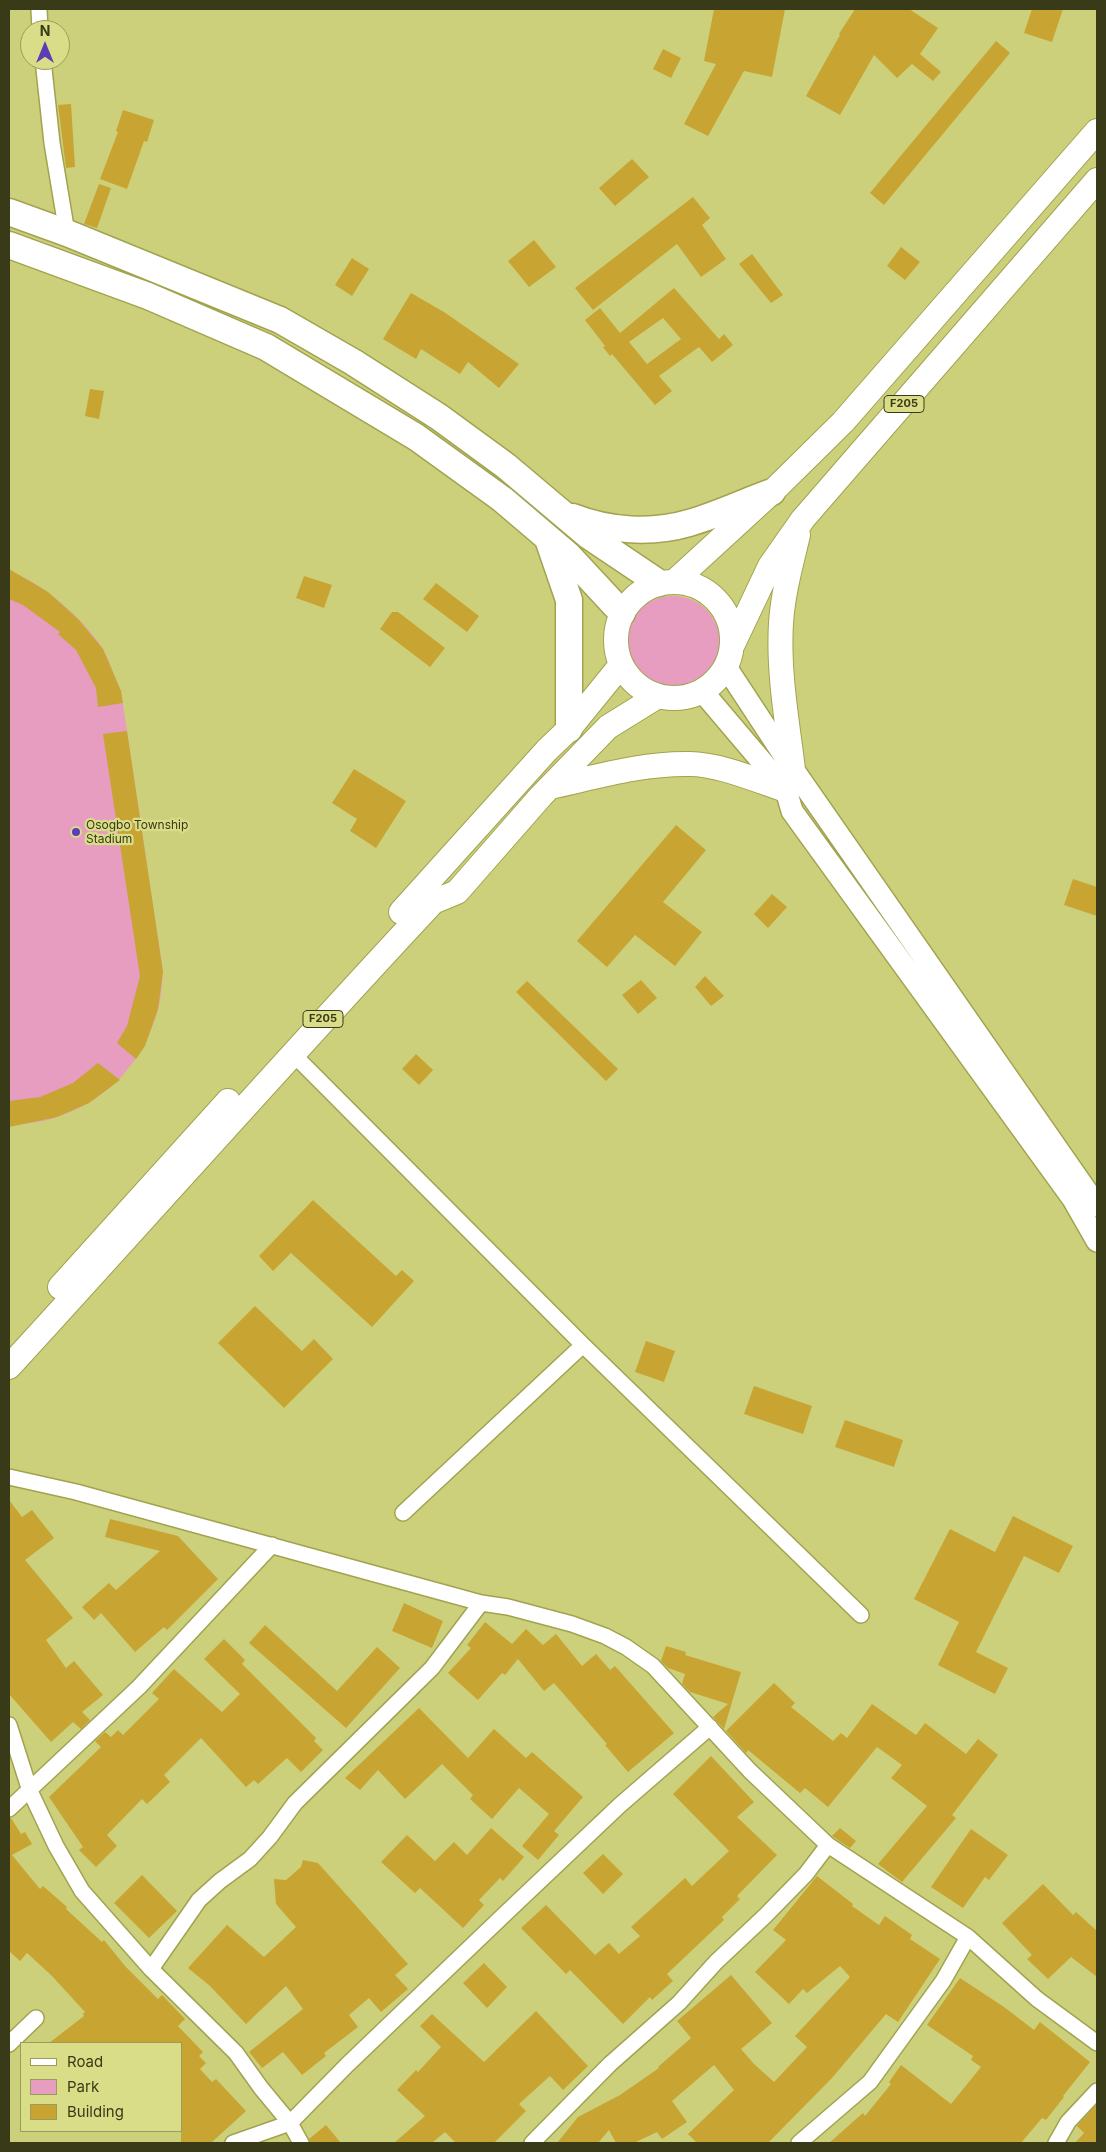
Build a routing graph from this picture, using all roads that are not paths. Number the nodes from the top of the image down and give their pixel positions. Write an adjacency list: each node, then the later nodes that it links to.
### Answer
1 (44, 70): 5 (street)
2 (1097, 131): 7 (main road, F205)
3 (1097, 180): 9 (main road, F205)
4 (9, 212): 5 (highway)
5 (67, 233): 8 (highway)
6 (9, 245): 10 (highway)
7 (772, 492): 8 (highway); 11 (main road, F205)
8 (560, 512): 11 (highway)
9 (803, 519): 13 (main road, F205); 19 (main road)
10 (548, 539): 12 (highway); 18 (highway)
11 (667, 582): 12 (main road, F205); 13 (main road, F205)
12 (622, 613): 14 (main road, F205)
13 (733, 644): 15 (main road, F205)
14 (621, 665): 17 (main road, F205); 18 (main road, F205)
15 (726, 667): 16 (main road, F205); 19 (main road)
16 (702, 691): 17 (main road, F205); 19 (main road)
17 (658, 696): 20 (main road, F205)
18 (569, 730): 24 (main road, F205)
19 (790, 780): 20 (main road); 22 (main road); 23 (main road)
20 (550, 787): 21 (main road, F205)
21 (292, 1054): 25 (street); 26 (main road, F205)
22 (1097, 1206)
23 (1097, 1241)
24 (9, 1344)
25 (583, 1345): 28 (street); 31 (street)
26 (9, 1367)
27 (9, 1476): 29 (street)
28 (403, 1513)
29 (272, 1545): 30 (street); 34 (street)
30 (480, 1603): 33 (street); 38 (street)
31 (861, 1615)
32 (9, 1725): 34 (street)
33 (710, 1727): 36 (street); 43 (street)
34 (30, 1791): 35 (street); 38 (street)
35 (9, 1809)
36 (828, 1845): 37 (street); 46 (street)
37 (968, 1937): 40 (street); 47 (street)
38 (151, 1969): 43 (street)
39 (36, 2018): 41 (street)
40 (1097, 2042)
41 (9, 2044)
42 (1097, 2091): 48 (street)
43 (290, 2123): 44 (street); 45 (street)
44 (233, 2143)
45 (301, 2143)
46 (532, 2143)
47 (800, 2143)
48 (1056, 2143)

